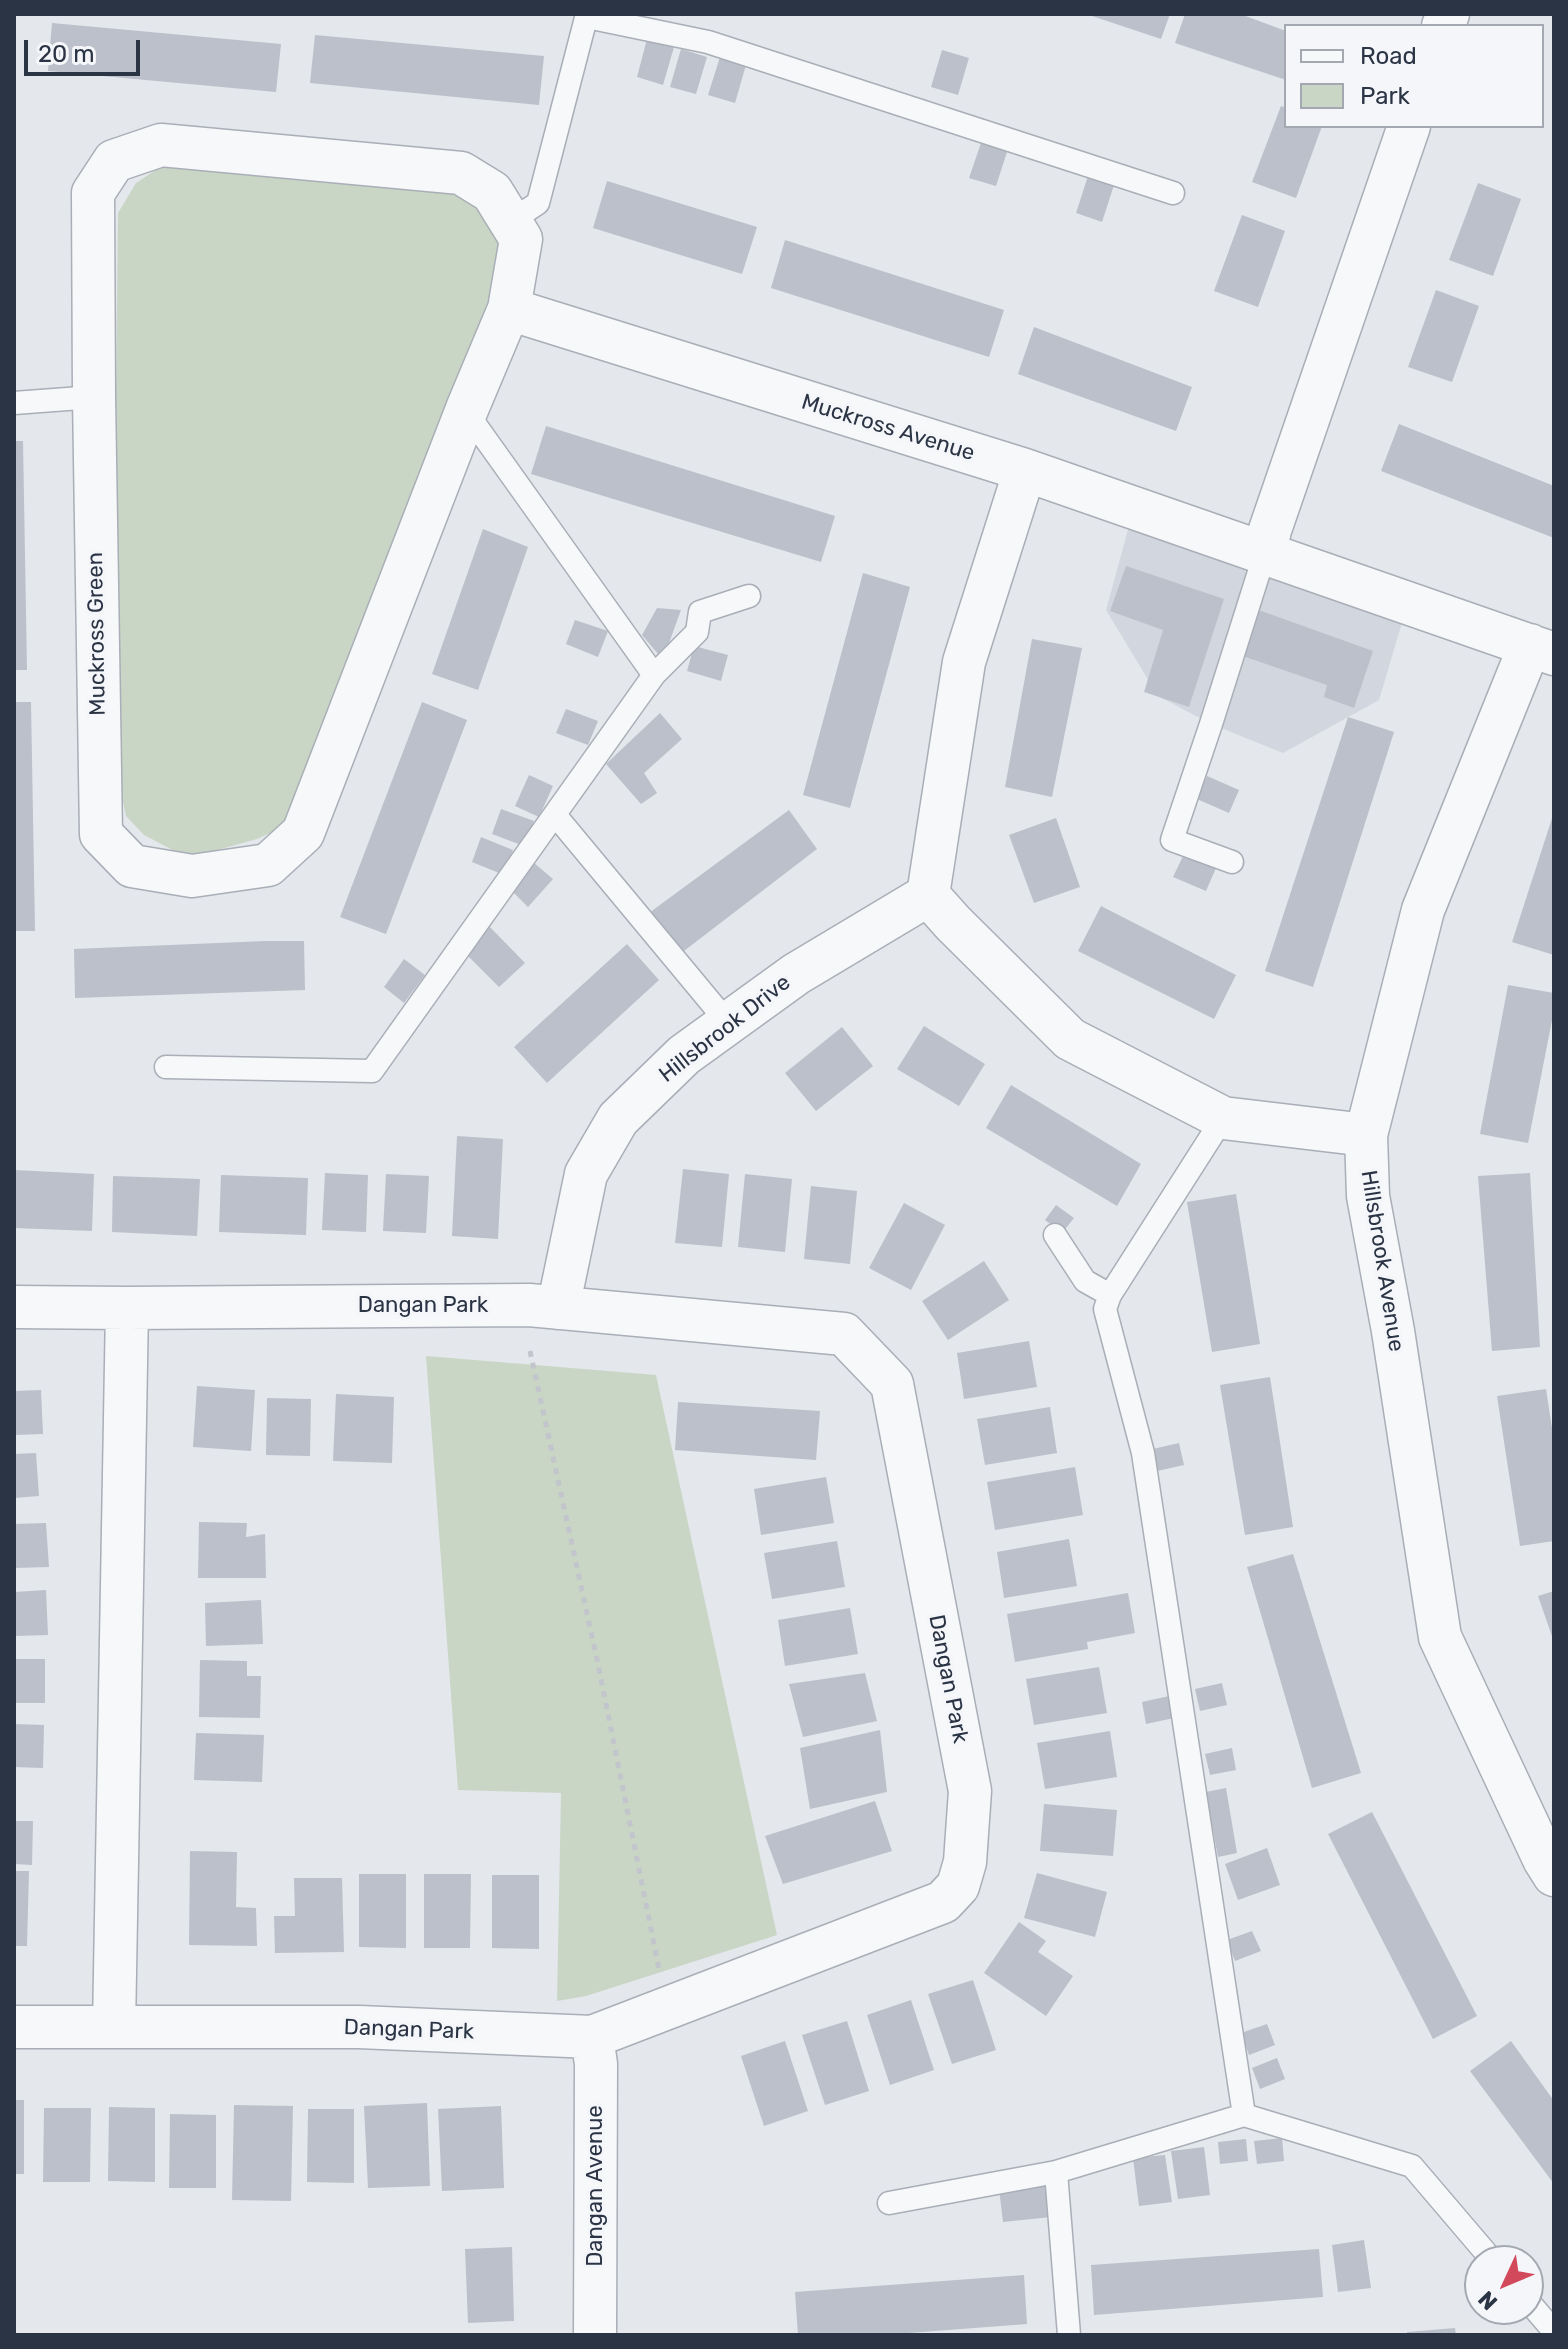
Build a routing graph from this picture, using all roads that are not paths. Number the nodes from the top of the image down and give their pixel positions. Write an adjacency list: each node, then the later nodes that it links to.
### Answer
1 (587, 15): 3 (lane); 4 (lane)
2 (1408, 128): 10 (street)
3 (1173, 193)
4 (511, 221): 5 (street, Muckross Green); 6 (street, Muckross Green)
5 (509, 309): 8 (street, Muckross Green); 9 (street, Muckross Avenue)
6 (94, 397): 7 (lane); 8 (street, Muckross Green)
7 (14, 403)
8 (467, 409): 13 (lane)
9 (1025, 470): 10 (street, Muckross Avenue); 16 (street)
10 (1265, 553): 12 (street, Muckross Avenue); 15 (lane)
11 (749, 596): 13 (lane)
12 (1542, 650): 20 (street, Hillsbrook Avenue)
13 (654, 675): 14 (lane)
14 (556, 816): 17 (lane); 18 (lane)
15 (1232, 862)
16 (928, 895): 17 (street, Hillsbrook Drive); 19 (street)
17 (728, 1023): 25 (street, Hillsbrook Drive)
18 (166, 1067)
19 (1223, 1118): 20 (street); 22 (lane)
20 (1366, 1135): 26 (street, Hillsbrook Avenue)
21 (1055, 1235): 22 (lane)
22 (1110, 1295): 30 (lane)
23 (14, 1307): 24 (street, Dangan Park)
24 (127, 1308): 25 (street, Dangan Park); 28 (street)
25 (558, 1308): 29 (street, Dangan Park)
26 (1554, 1875)
27 (14, 2027): 28 (street, Dangan Park)
28 (114, 2027): 29 (street, Dangan Park)
29 (592, 2037): 34 (street, Dangan Avenue)
30 (1244, 2115): 31 (lane); 33 (lane)
31 (1056, 2172): 32 (lane); 35 (lane)
32 (889, 2203)
33 (1479, 2245)
34 (595, 2335)
35 (1069, 2335)

